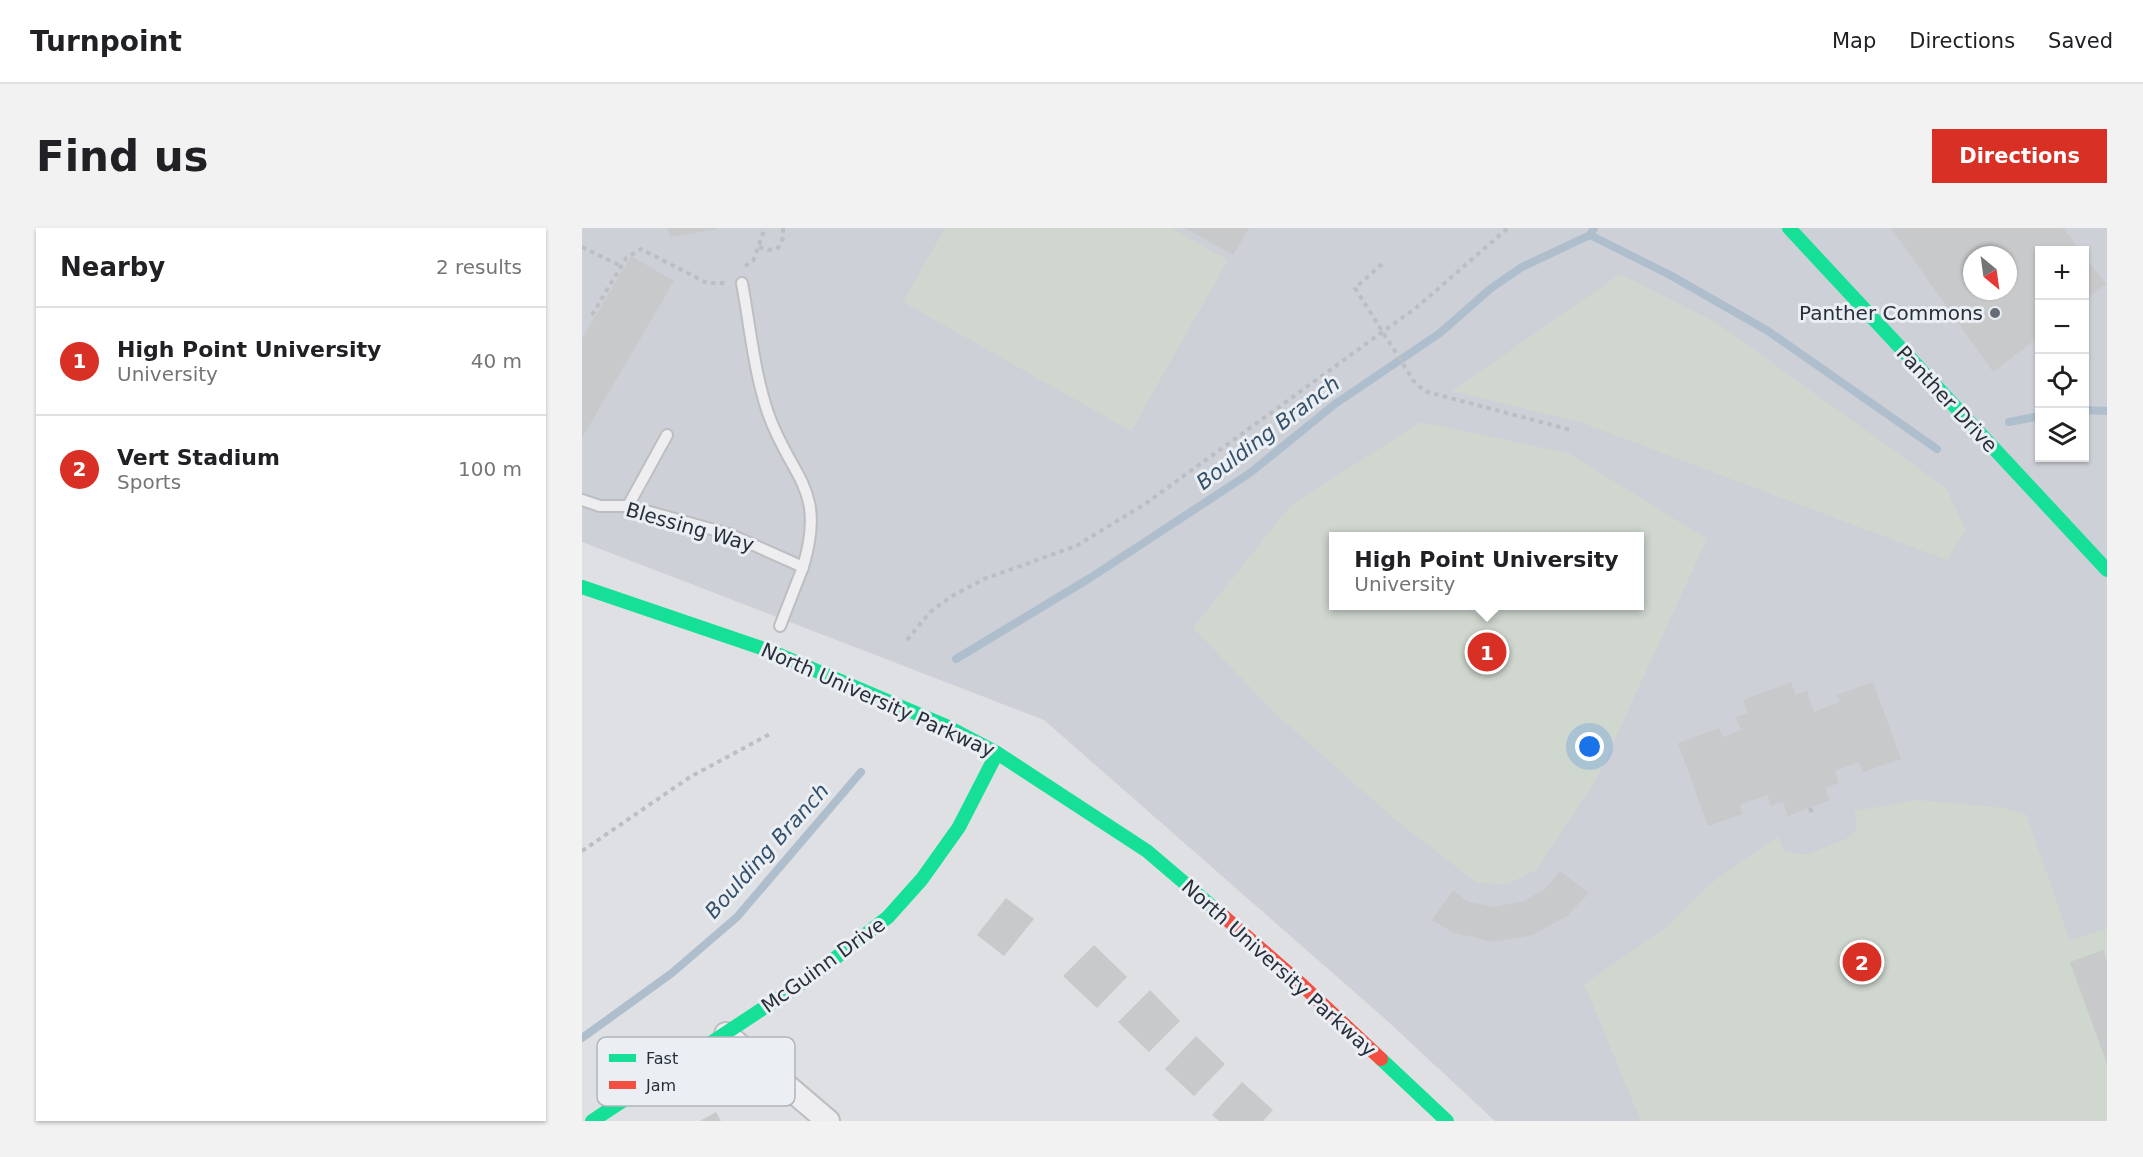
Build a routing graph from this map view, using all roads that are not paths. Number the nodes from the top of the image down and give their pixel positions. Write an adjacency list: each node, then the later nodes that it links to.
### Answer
1 (1789, 228): 7 (main road, Panther Drive)
2 (742, 283): 6 (lane)
3 (667, 435): 5 (lane)
4 (582, 500): 5 (lane, Blessing Way)
5 (628, 506): 6 (lane, Blessing Way)
6 (803, 567): 9 (lane)
7 (2107, 570)
8 (582, 587): 10 (main road, North University Parkway)
9 (780, 626)
10 (997, 753): 11 (main road, McGuinn Drive); 18 (main road, North University Parkway)
11 (726, 1034): 12 (main road, McGuinn Drive); 13 (street)
12 (721, 1037)
13 (730, 1037)
14 (795, 1093): 17 (street)
15 (615, 1106): 16 (main road, McGuinn Drive)
16 (592, 1121)
17 (828, 1121)
18 (1447, 1121)

